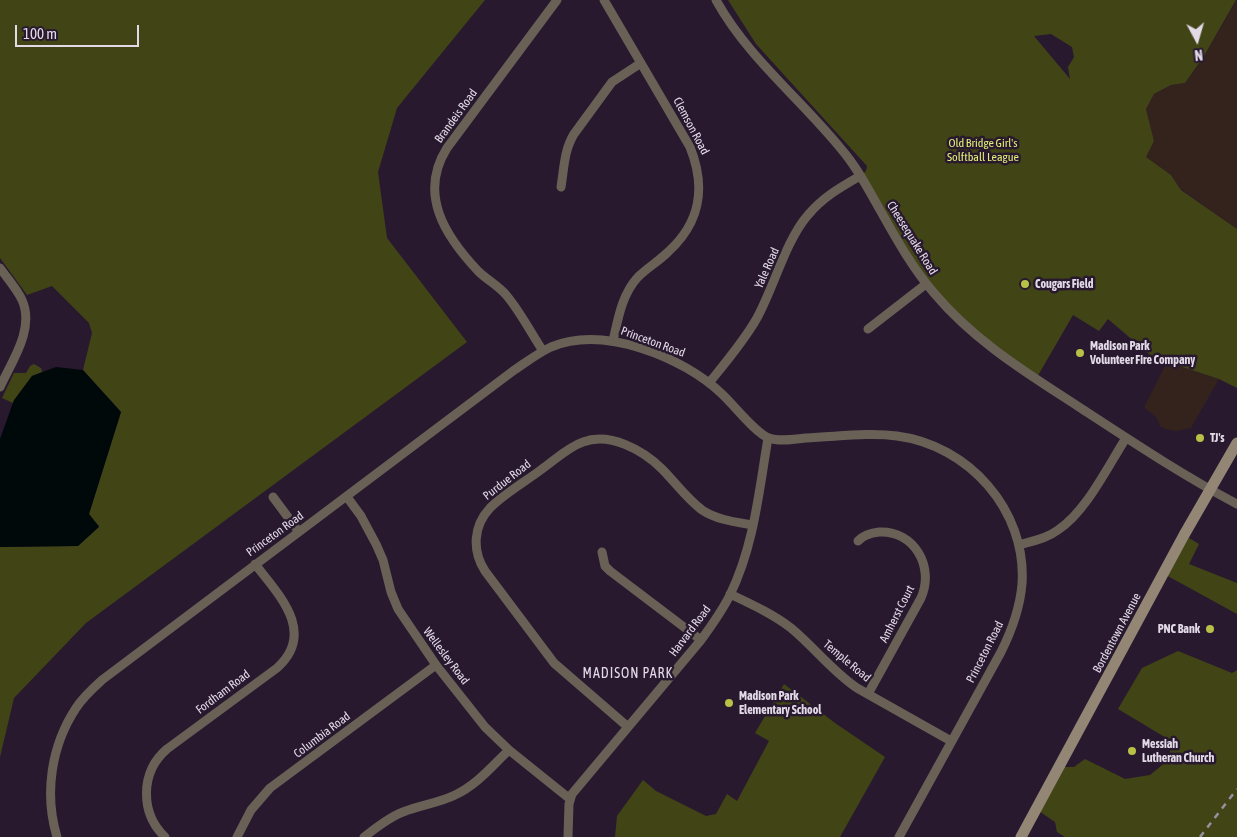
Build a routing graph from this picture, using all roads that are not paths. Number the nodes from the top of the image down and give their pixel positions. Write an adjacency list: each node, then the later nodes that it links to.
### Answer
1 (557, 0): 11 (street, Brandeis Road)
2 (604, 0): 4 (street, Clemson Road)
3 (716, 0): 5 (street, Cheesequake Road)
4 (641, 63): 6 (street); 10 (street, Clemson Road)
5 (860, 176): 8 (street, Cheesequake Road); 12 (street, Yale Road)
6 (561, 187)
7 (0, 268): 13 (street)
8 (926, 284): 9 (street); 15 (street, Cheesequake Road)
9 (868, 329)
10 (614, 341): 11 (street, Princeton Road); 12 (street, Princeton Road)
11 (543, 351): 19 (street, Princeton Road)
12 (710, 383): 14 (street, Princeton Road)
13 (0, 387)
14 (768, 438): 21 (street, Harvard Road); 24 (street, Princeton Road)
15 (1126, 438): 17 (street, Cheesequake Road); 24 (street)
16 (1237, 442): 17 (street, Bordentown Avenue)
17 (1210, 490): 20 (street, Cheesequake Road); 41 (street, Bordentown Avenue)
18 (273, 497): 22 (street)
19 (347, 497): 22 (street, Princeton Road); 29 (street, Wellesley Road)
20 (1237, 504)
21 (753, 525): 27 (street, Harvard Road); 31 (street, Purdue Road)
22 (299, 532): 26 (street, Princeton Road)
23 (858, 541): 30 (street, Amherst Court)
24 (1018, 545): 32 (street, Princeton Road)
25 (602, 552): 28 (street)
26 (255, 564): 35 (street, Princeton Road); 36 (street, Fordham Road)
27 (730, 594): 28 (street, Harvard Road); 30 (street, Temple Road)
28 (701, 640): 31 (street, Harvard Road)
29 (436, 665): 33 (street, Wellesley Road); 37 (street, Columbia Road)
30 (868, 694): 32 (street, Temple Road)
31 (628, 726): 34 (street, Harvard Road)
32 (951, 741): 40 (street, Princeton Road)
33 (509, 750): 34 (street, Wellesley Road); 38 (street)
34 (570, 799): 39 (street)
35 (57, 837)
36 (166, 837)
37 (237, 837)
38 (364, 837)
39 (568, 837)
40 (899, 837)
41 (1021, 837)

